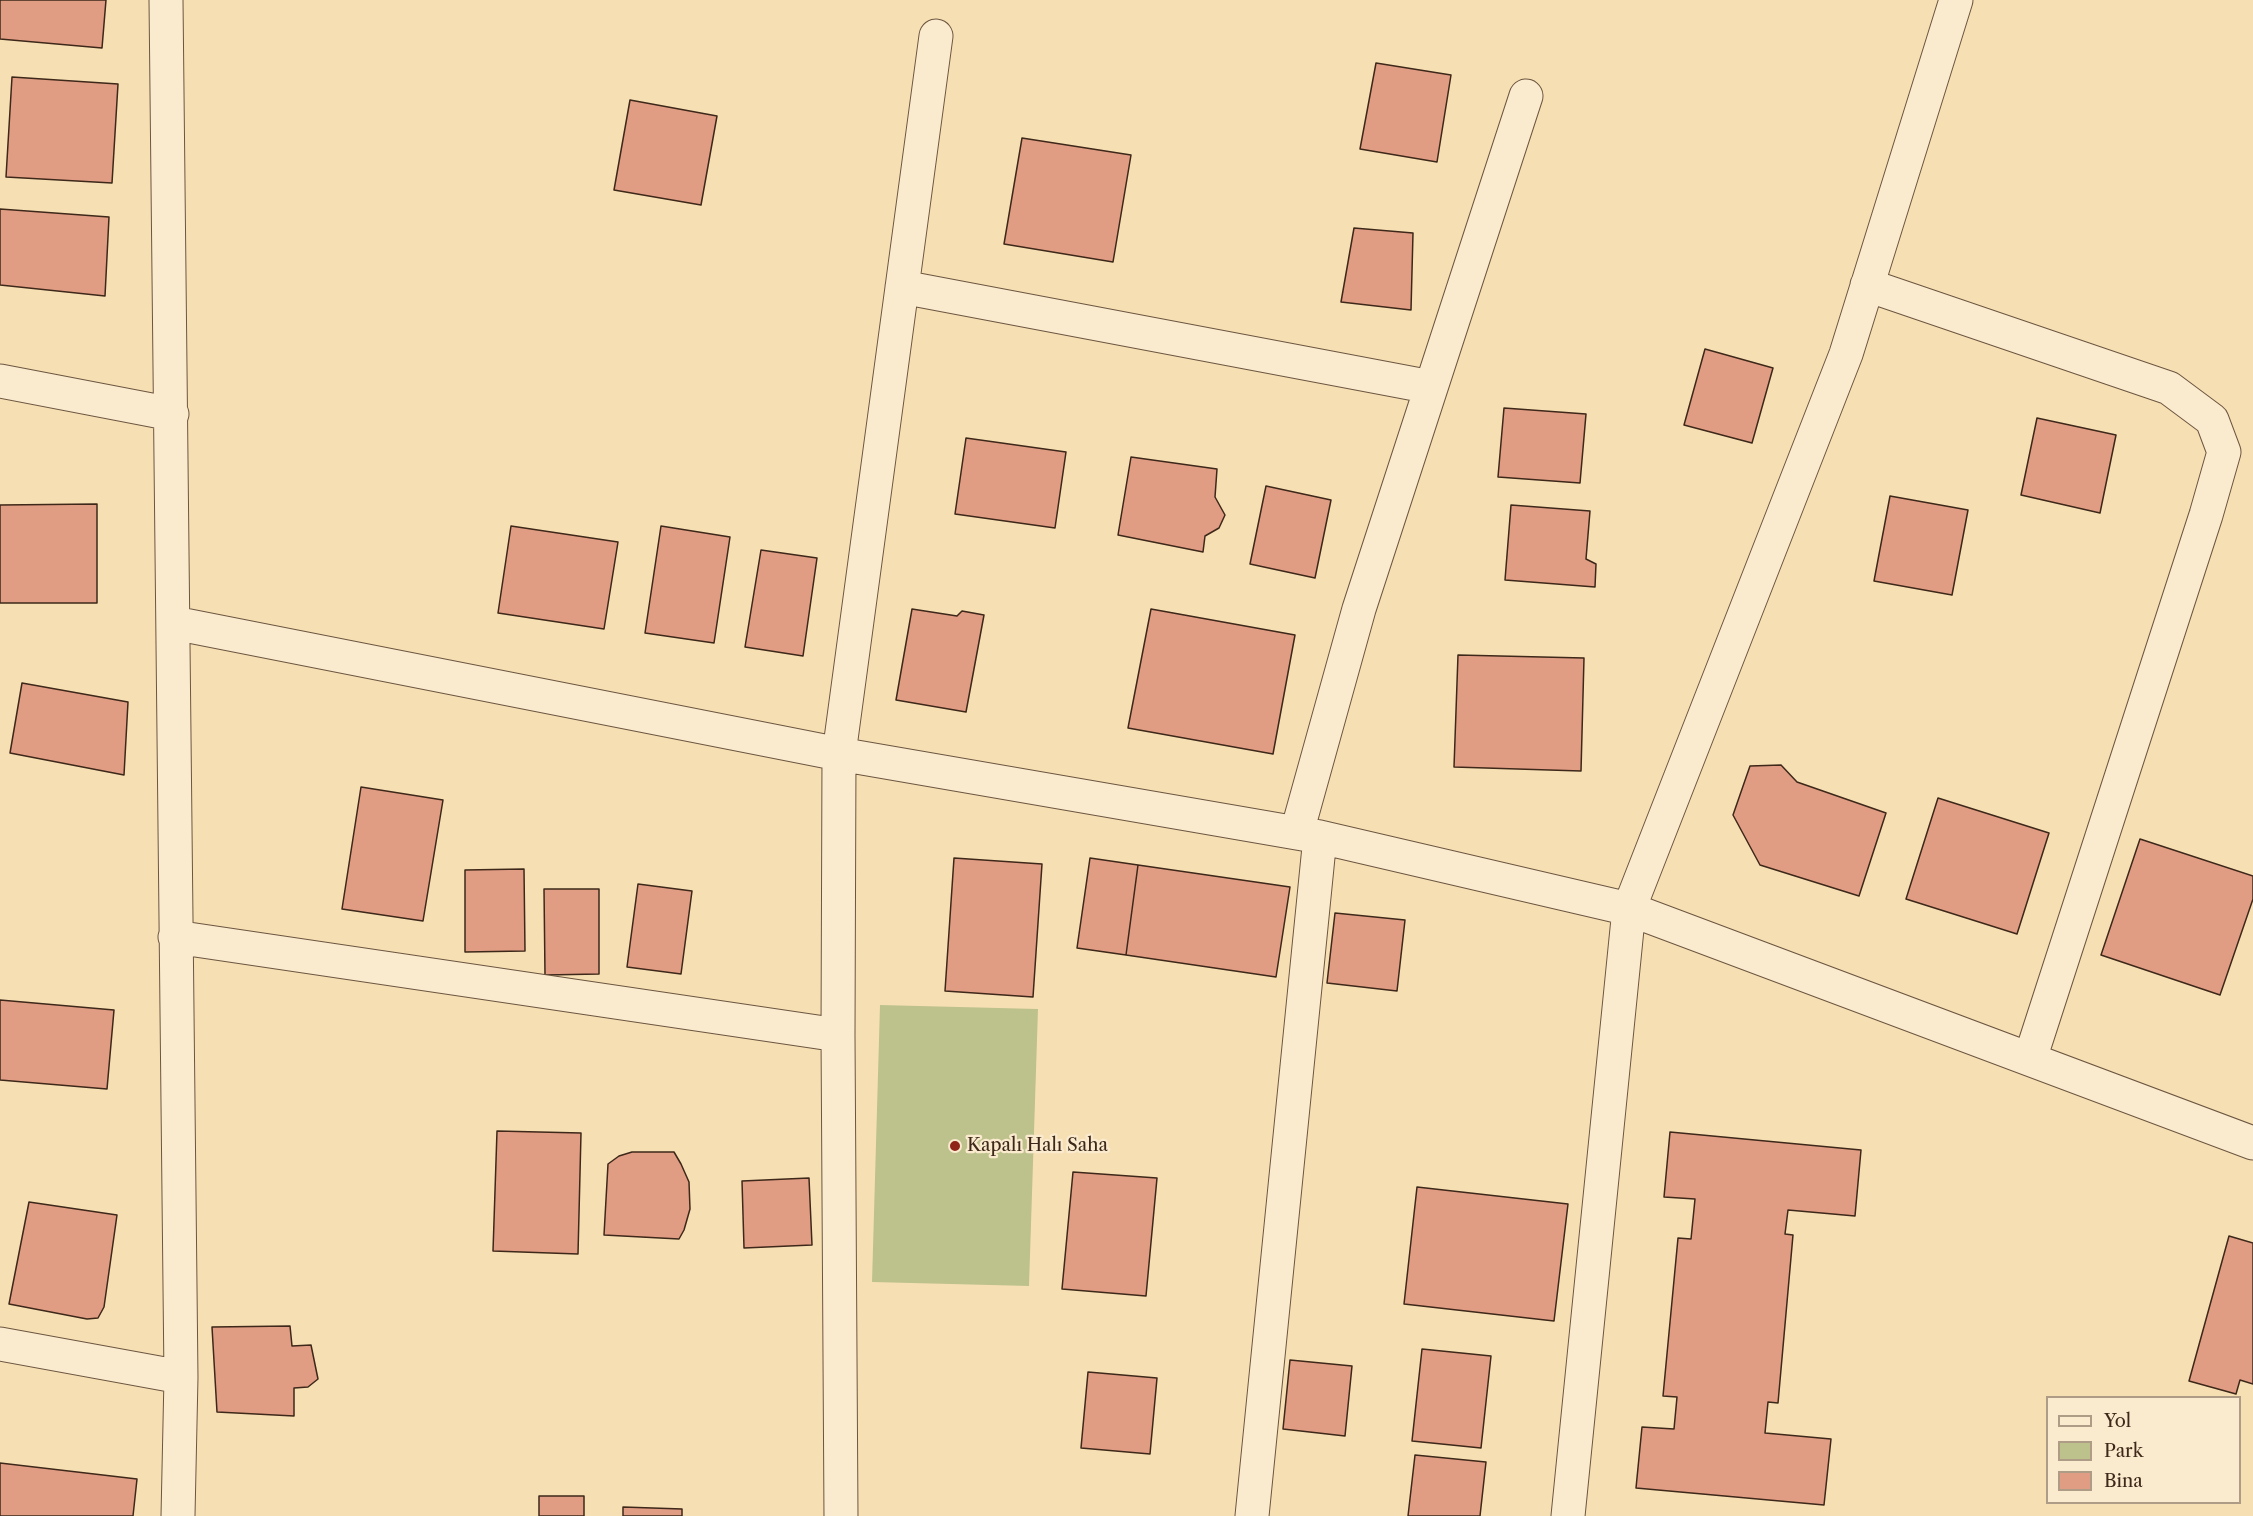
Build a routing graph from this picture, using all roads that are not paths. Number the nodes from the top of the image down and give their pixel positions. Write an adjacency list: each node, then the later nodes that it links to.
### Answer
1 (166, 0): 9 (street)
2 (1956, 0): 5 (street)
3 (936, 36): 6 (street)
4 (1526, 96): 8 (street)
5 (1867, 285): 13 (street); 16 (street)
6 (902, 287): 8 (street); 11 (street)
7 (0, 381): 9 (street)
8 (1431, 387): 12 (street)
9 (172, 414): 10 (street)
10 (174, 623): 11 (street); 14 (street)
11 (839, 754): 12 (street); 15 (street)
12 (1308, 835): 13 (street); 22 (street)
13 (1629, 909): 16 (street); 23 (street)
14 (175, 937): 15 (street); 19 (street)
15 (838, 1035): 21 (street)
16 (2030, 1059): 17 (street)
17 (2253, 1143)
18 (0, 1344): 19 (street)
19 (181, 1377): 20 (street)
20 (178, 1516)
21 (841, 1516)
22 (1252, 1516)
23 (1568, 1516)

